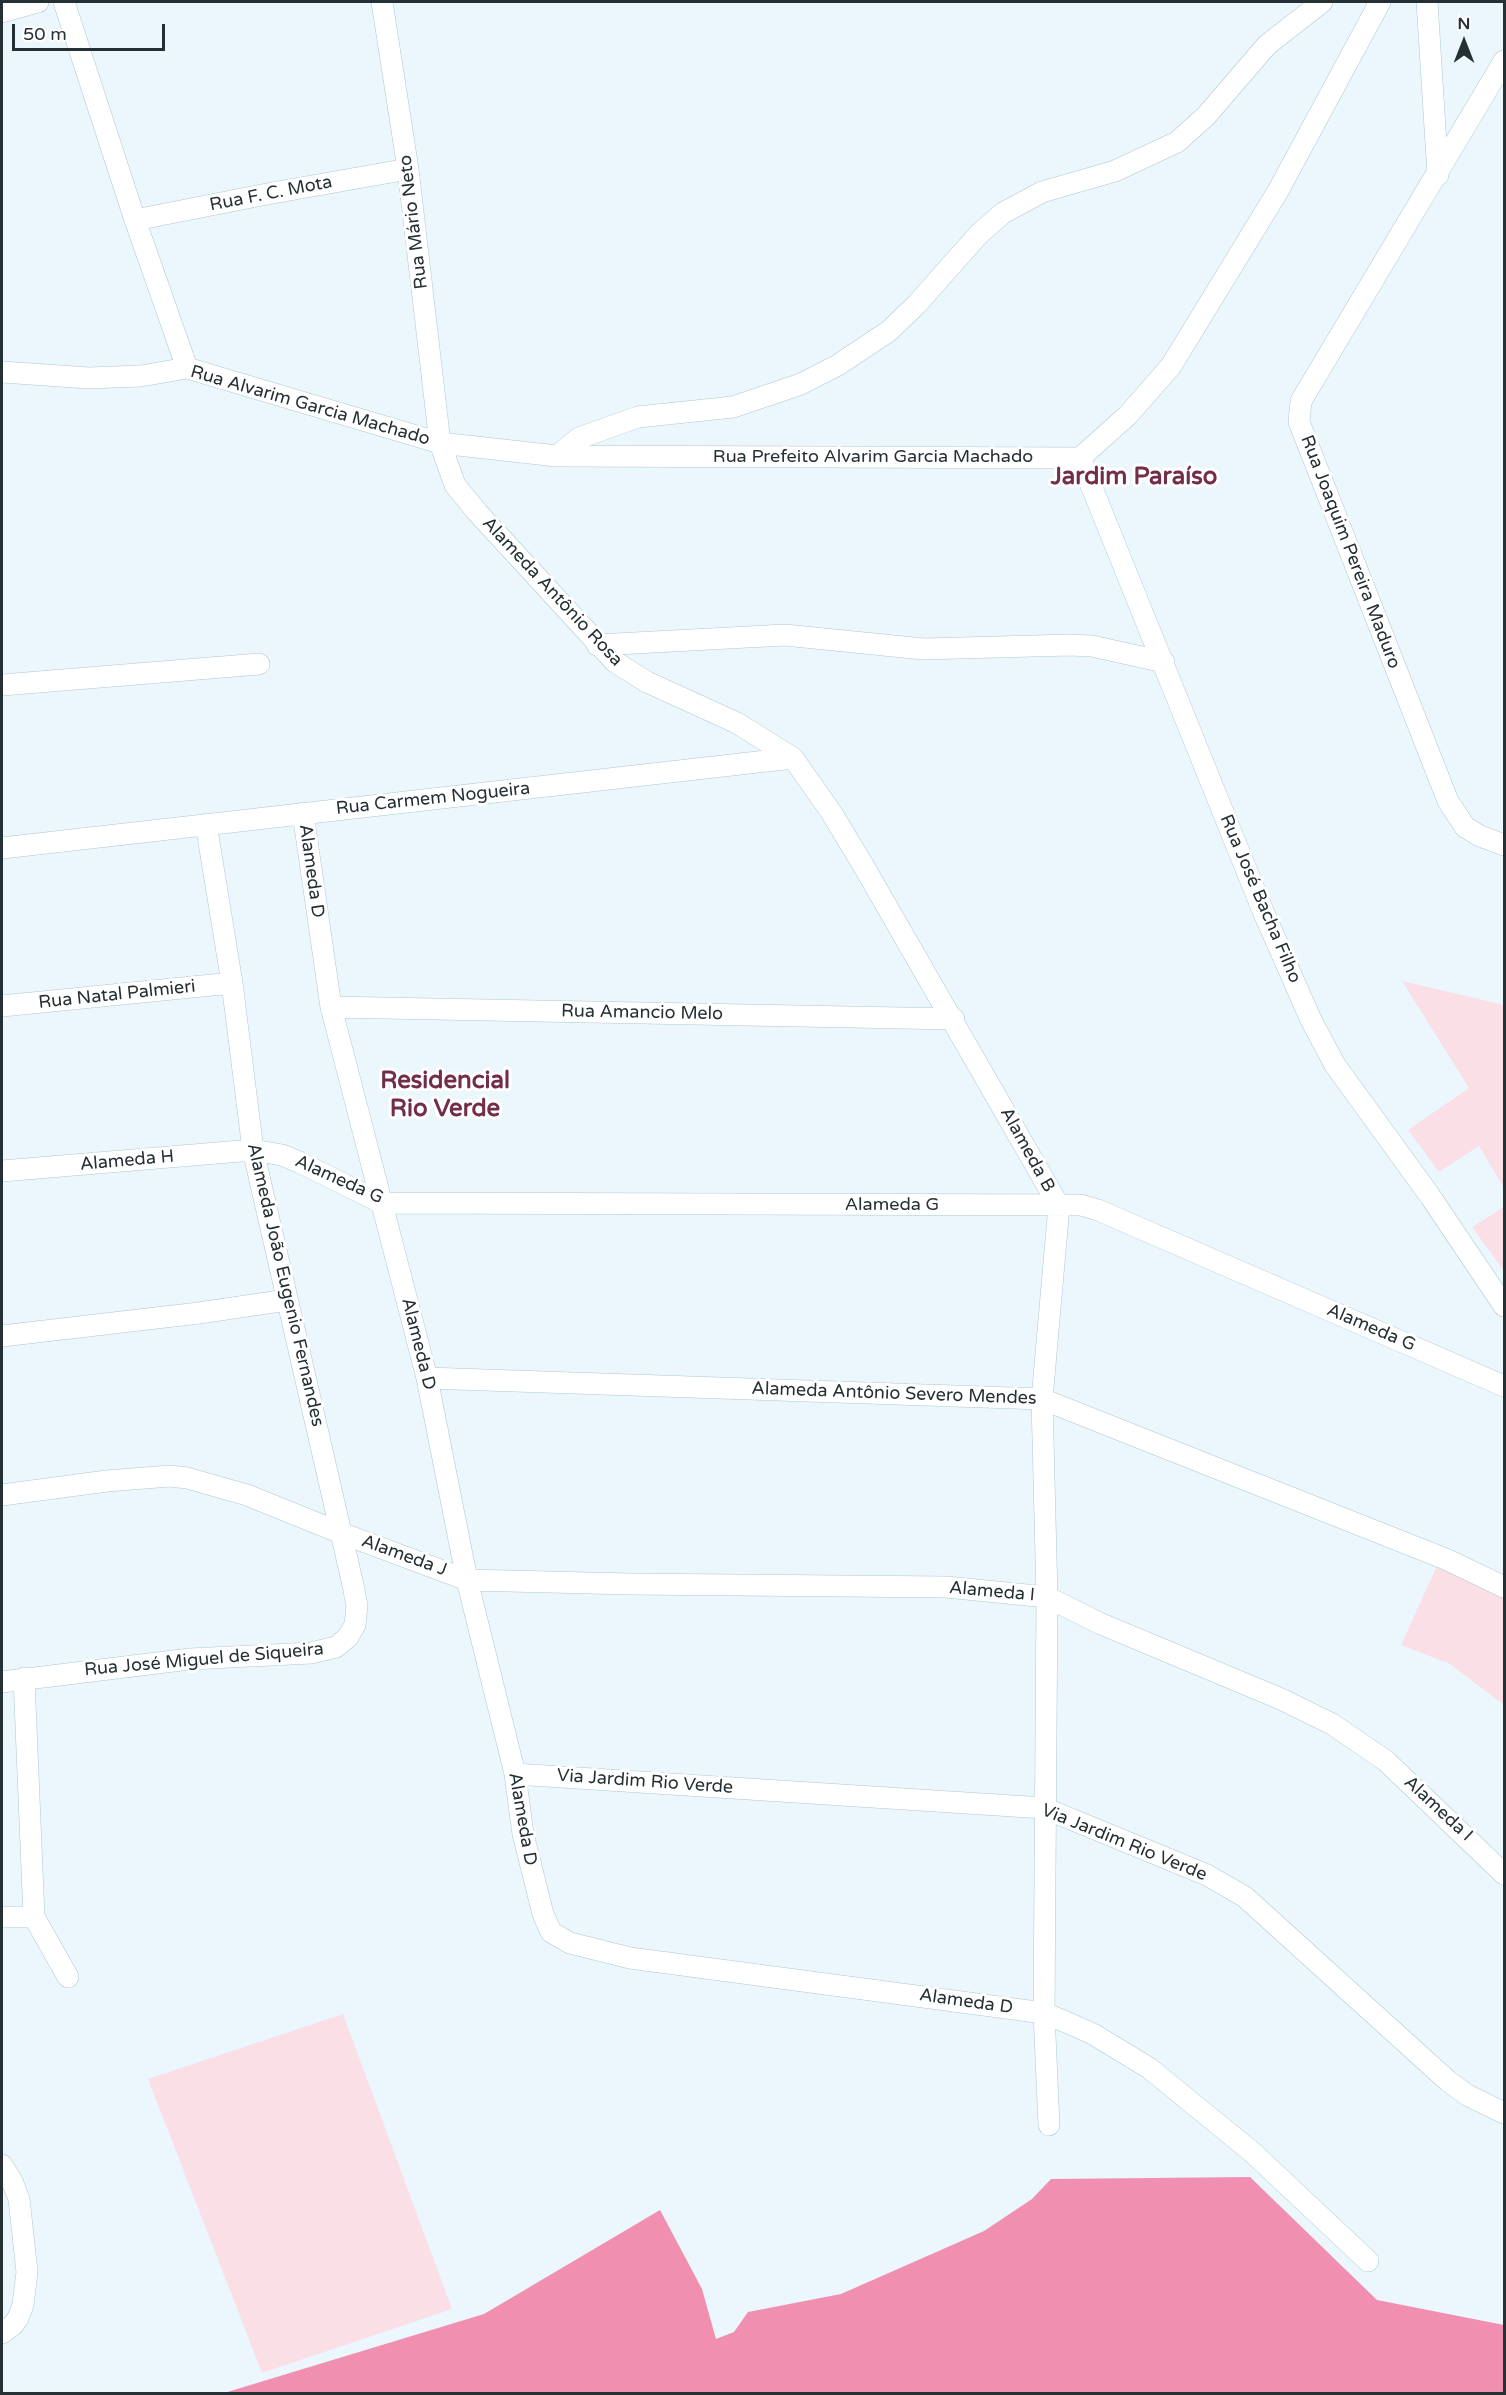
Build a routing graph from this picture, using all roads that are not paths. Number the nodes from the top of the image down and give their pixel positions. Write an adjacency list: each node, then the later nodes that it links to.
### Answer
1 (38, 2): 7 (street)
2 (64, 2): 11 (street)
3 (382, 2): 9 (street, Rua Mário Neto)
4 (1322, 2): 15 (street)
5 (1380, 2): 16 (street)
6 (1427, 2): 10 (street)
7 (2, 12)
8 (1504, 61): 10 (street, Rua Joaquim Pereira Maduro)
9 (408, 169): 11 (street, Rua F. C. Mota); 14 (street, Rua Mário Neto)
10 (1438, 175): 24 (street, Rua Joaquim Pereira Maduro)
11 (135, 220): 12 (street)
12 (187, 368): 13 (street, Rua Alvarim Garcia Machado); 14 (street, Rua Alvarim Garcia Machado)
13 (2, 372)
14 (440, 443): 15 (street, Rua Prefeito Alvarim Garcia Machado); 17 (street, Alameda Antônio Rosa)
15 (557, 456): 16 (street, Rua Prefeito Alvarim Garcia Machado)
16 (1080, 458): 18 (street, Rua José Bacha Filho)
17 (597, 645): 18 (street); 21 (street, Alameda Antônio Rosa)
18 (1164, 662): 35 (street, Rua José Bacha Filho)
19 (259, 664): 20 (street)
20 (2, 685)
21 (793, 758): 22 (street, Rua Carmem Nogueira); 29 (street, Alameda B)
22 (303, 813): 23 (street, Rua Carmem Nogueira); 28 (street, Alameda D)
23 (206, 824): 25 (street, Rua Carmem Nogueira); 26 (street, Alameda João Eugenio Fernandes)
24 (1504, 844)
25 (2, 849)
26 (232, 983): 27 (street, Rua Natal Palmieri); 30 (street, Alameda João Eugenio Fernandes)
27 (2, 1006)
28 (331, 1007): 29 (street, Rua Amancio Melo); 32 (street, Alameda D)
29 (954, 1019): 33 (street, Alameda B)
30 (253, 1150): 31 (street, Alameda H); 32 (street, Alameda G); 34 (street, Alameda João Eugenio Fernandes)
31 (2, 1171)
32 (382, 1203): 33 (street, Alameda G); 37 (street, Alameda D)
33 (1059, 1206): 38 (street, Alameda G); 39 (street, Alameda B)
34 (287, 1300): 36 (street); 41 (street, Alameda João Eugenio Fernandes)
35 (1504, 1306)
36 (2, 1336)
37 (427, 1378): 39 (street, Alameda Antônio Severo Mendes); 42 (street, Alameda D)
38 (1504, 1386)
39 (1042, 1399): 44 (street, Alameda Antônio Severo Mendes); 45 (street, Alameda B)
40 (2, 1495): 41 (street, Alameda J)
41 (340, 1533): 42 (street, Alameda J); 43 (street, Alameda João Eugenio Fernandes)
42 (467, 1580): 45 (street, Alameda I); 48 (street, Alameda D)
43 (353, 1585): 46 (street, Rua José Miguel de Siqueira)
44 (1504, 1587)
45 (1047, 1597): 49 (street, Alameda B); 50 (street, Alameda I)
46 (24, 1678): 47 (street, Rua José Miguel de Siqueira); 52 (street)
47 (2, 1682)
48 (515, 1774): 49 (street, Via Jardim Rio Verde); 54 (street, Alameda D)
49 (1044, 1808): 54 (street, Alameda B); 55 (street, Via Jardim Rio Verde)
50 (1504, 1874)
51 (2, 1917): 52 (street)
52 (34, 1917): 53 (street)
53 (68, 1977)
54 (1044, 2013): 56 (street, Alameda B); 58 (street, Alameda D)
55 (1504, 2113)
56 (1049, 2125)
57 (2, 2165): 59 (street)
58 (1368, 2261)
59 (2, 2333)

